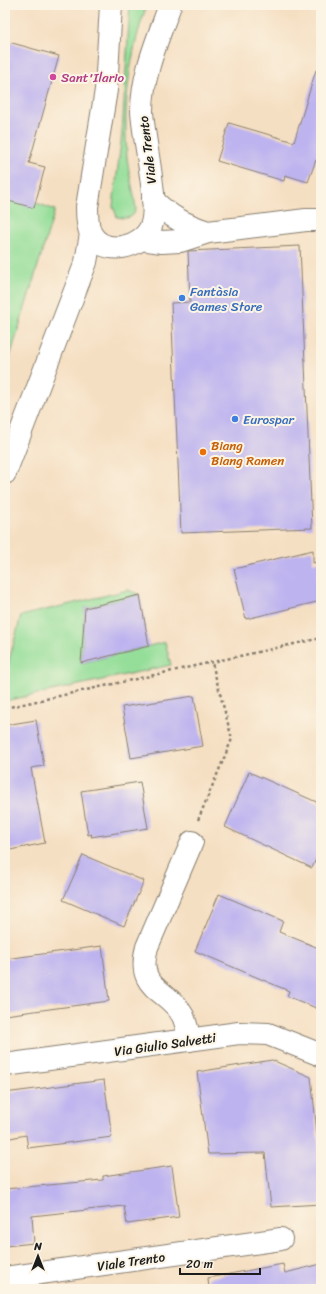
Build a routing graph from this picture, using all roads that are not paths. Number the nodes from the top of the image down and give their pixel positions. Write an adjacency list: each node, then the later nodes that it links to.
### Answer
1 (111, 5): 6 (street)
2 (170, 5): 3 (street, Viale Trento)
3 (153, 200): 5 (street); 7 (street, Viale Trento)
4 (321, 220): 5 (street)
5 (208, 232): 7 (street)
6 (91, 234): 7 (street); 8 (street)
7 (141, 239)
8 (6, 473)
9 (193, 834): 10 (street)
10 (190, 1040): 11 (street, Via Giulio Salvetti); 12 (street, Via Giulio Salvetti)
11 (321, 1055)
12 (5, 1065)
13 (281, 1239): 14 (street, Viale Trento)
14 (5, 1278)

